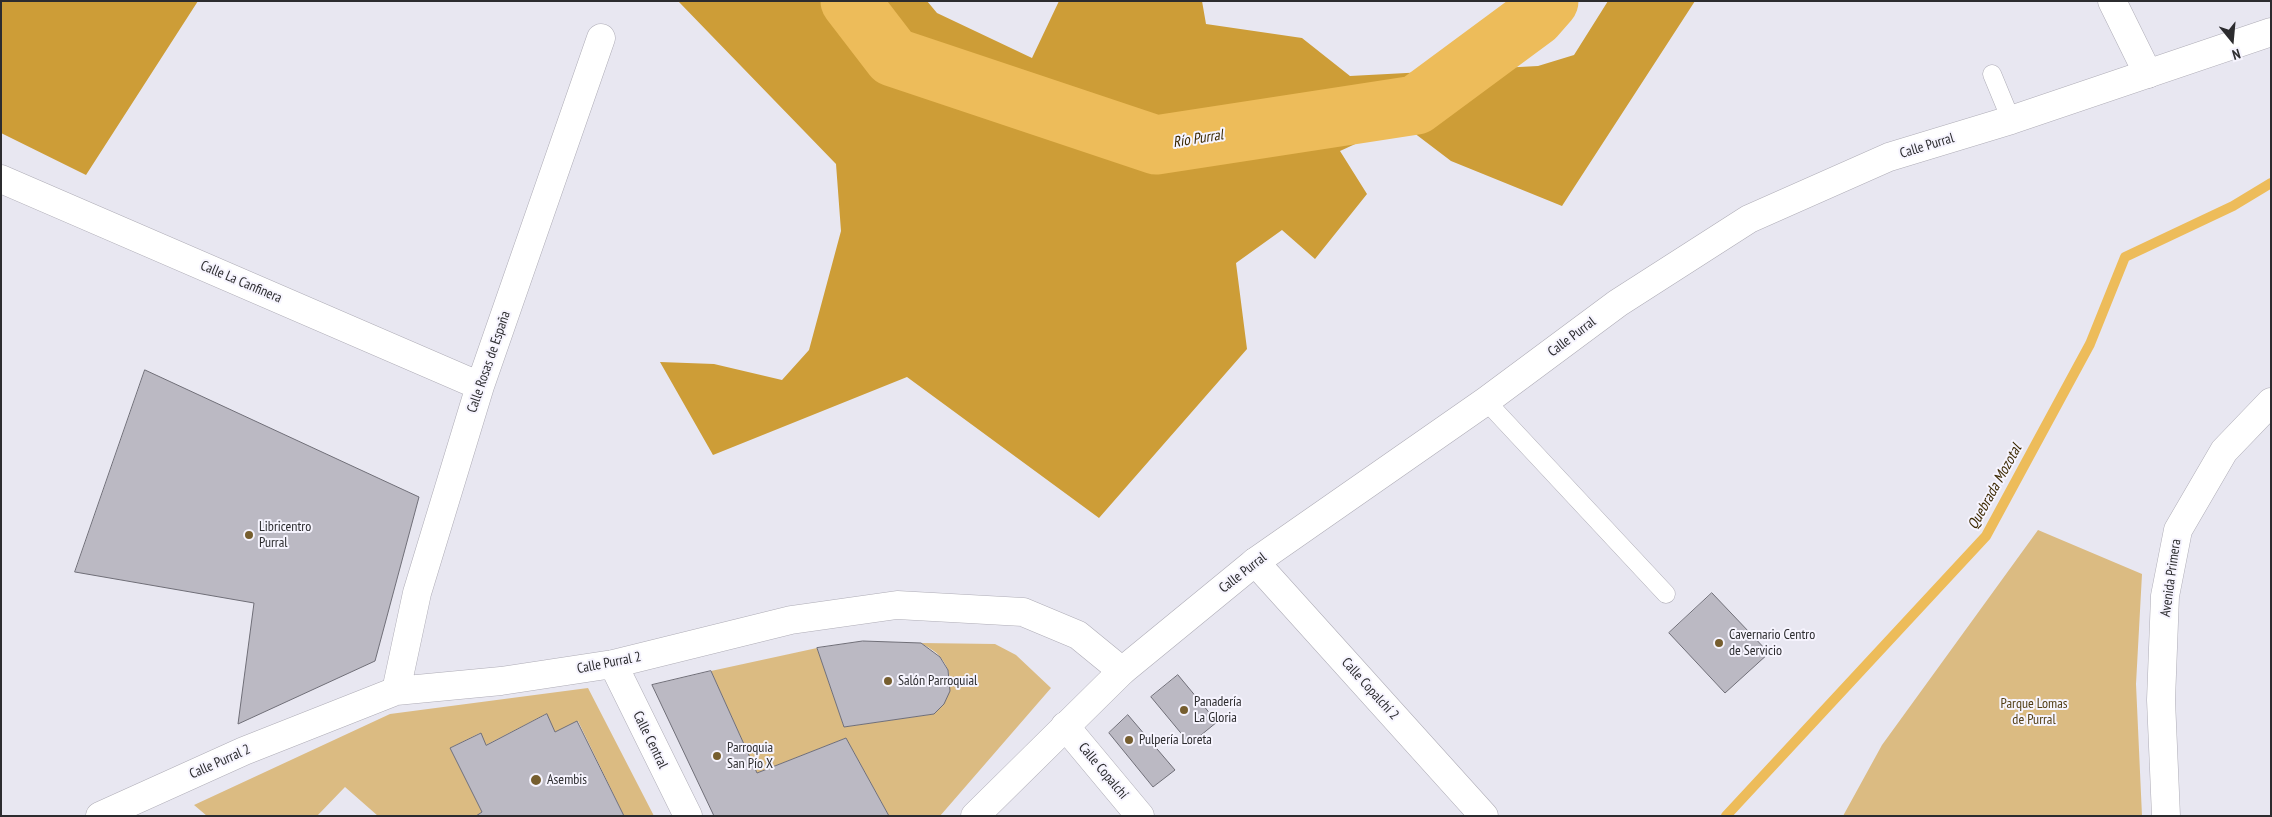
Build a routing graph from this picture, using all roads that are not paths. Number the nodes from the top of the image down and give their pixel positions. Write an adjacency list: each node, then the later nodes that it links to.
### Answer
1 (2112, 1): 5 (street)
2 (2271, 32): 5 (street, Calle Purral)
3 (601, 38): 8 (street, Calle Rosas de España)
4 (1992, 74): 6 (lane)
5 (2148, 74): 6 (street, Calle Purral)
6 (2011, 120): 9 (street, Calle Purral)
7 (1, 179): 8 (street, Calle La Canfinera)
8 (480, 386): 15 (street, Calle Rosas de España)
9 (1486, 402): 11 (street, Calle Purral); 12 (lane)
10 (2271, 402): 22 (street, Avenida Primera)
11 (1255, 562): 14 (street, Calle Purral); 21 (street, Calle Copalchí 2)
12 (1666, 594)
13 (613, 664): 14 (street, Calle Purral 2); 15 (street, Calle Purral 2); 18 (street, Calle Central)
14 (1122, 671): 16 (street, Calle Purral)
15 (396, 691): 17 (street, Calle Purral 2)
16 (1065, 726): 19 (street, Calle Purral); 20 (street, Calle Copalchí)
17 (100, 816)
18 (688, 816)
19 (975, 816)
20 (1140, 816)
21 (1484, 816)
22 (2166, 816)

